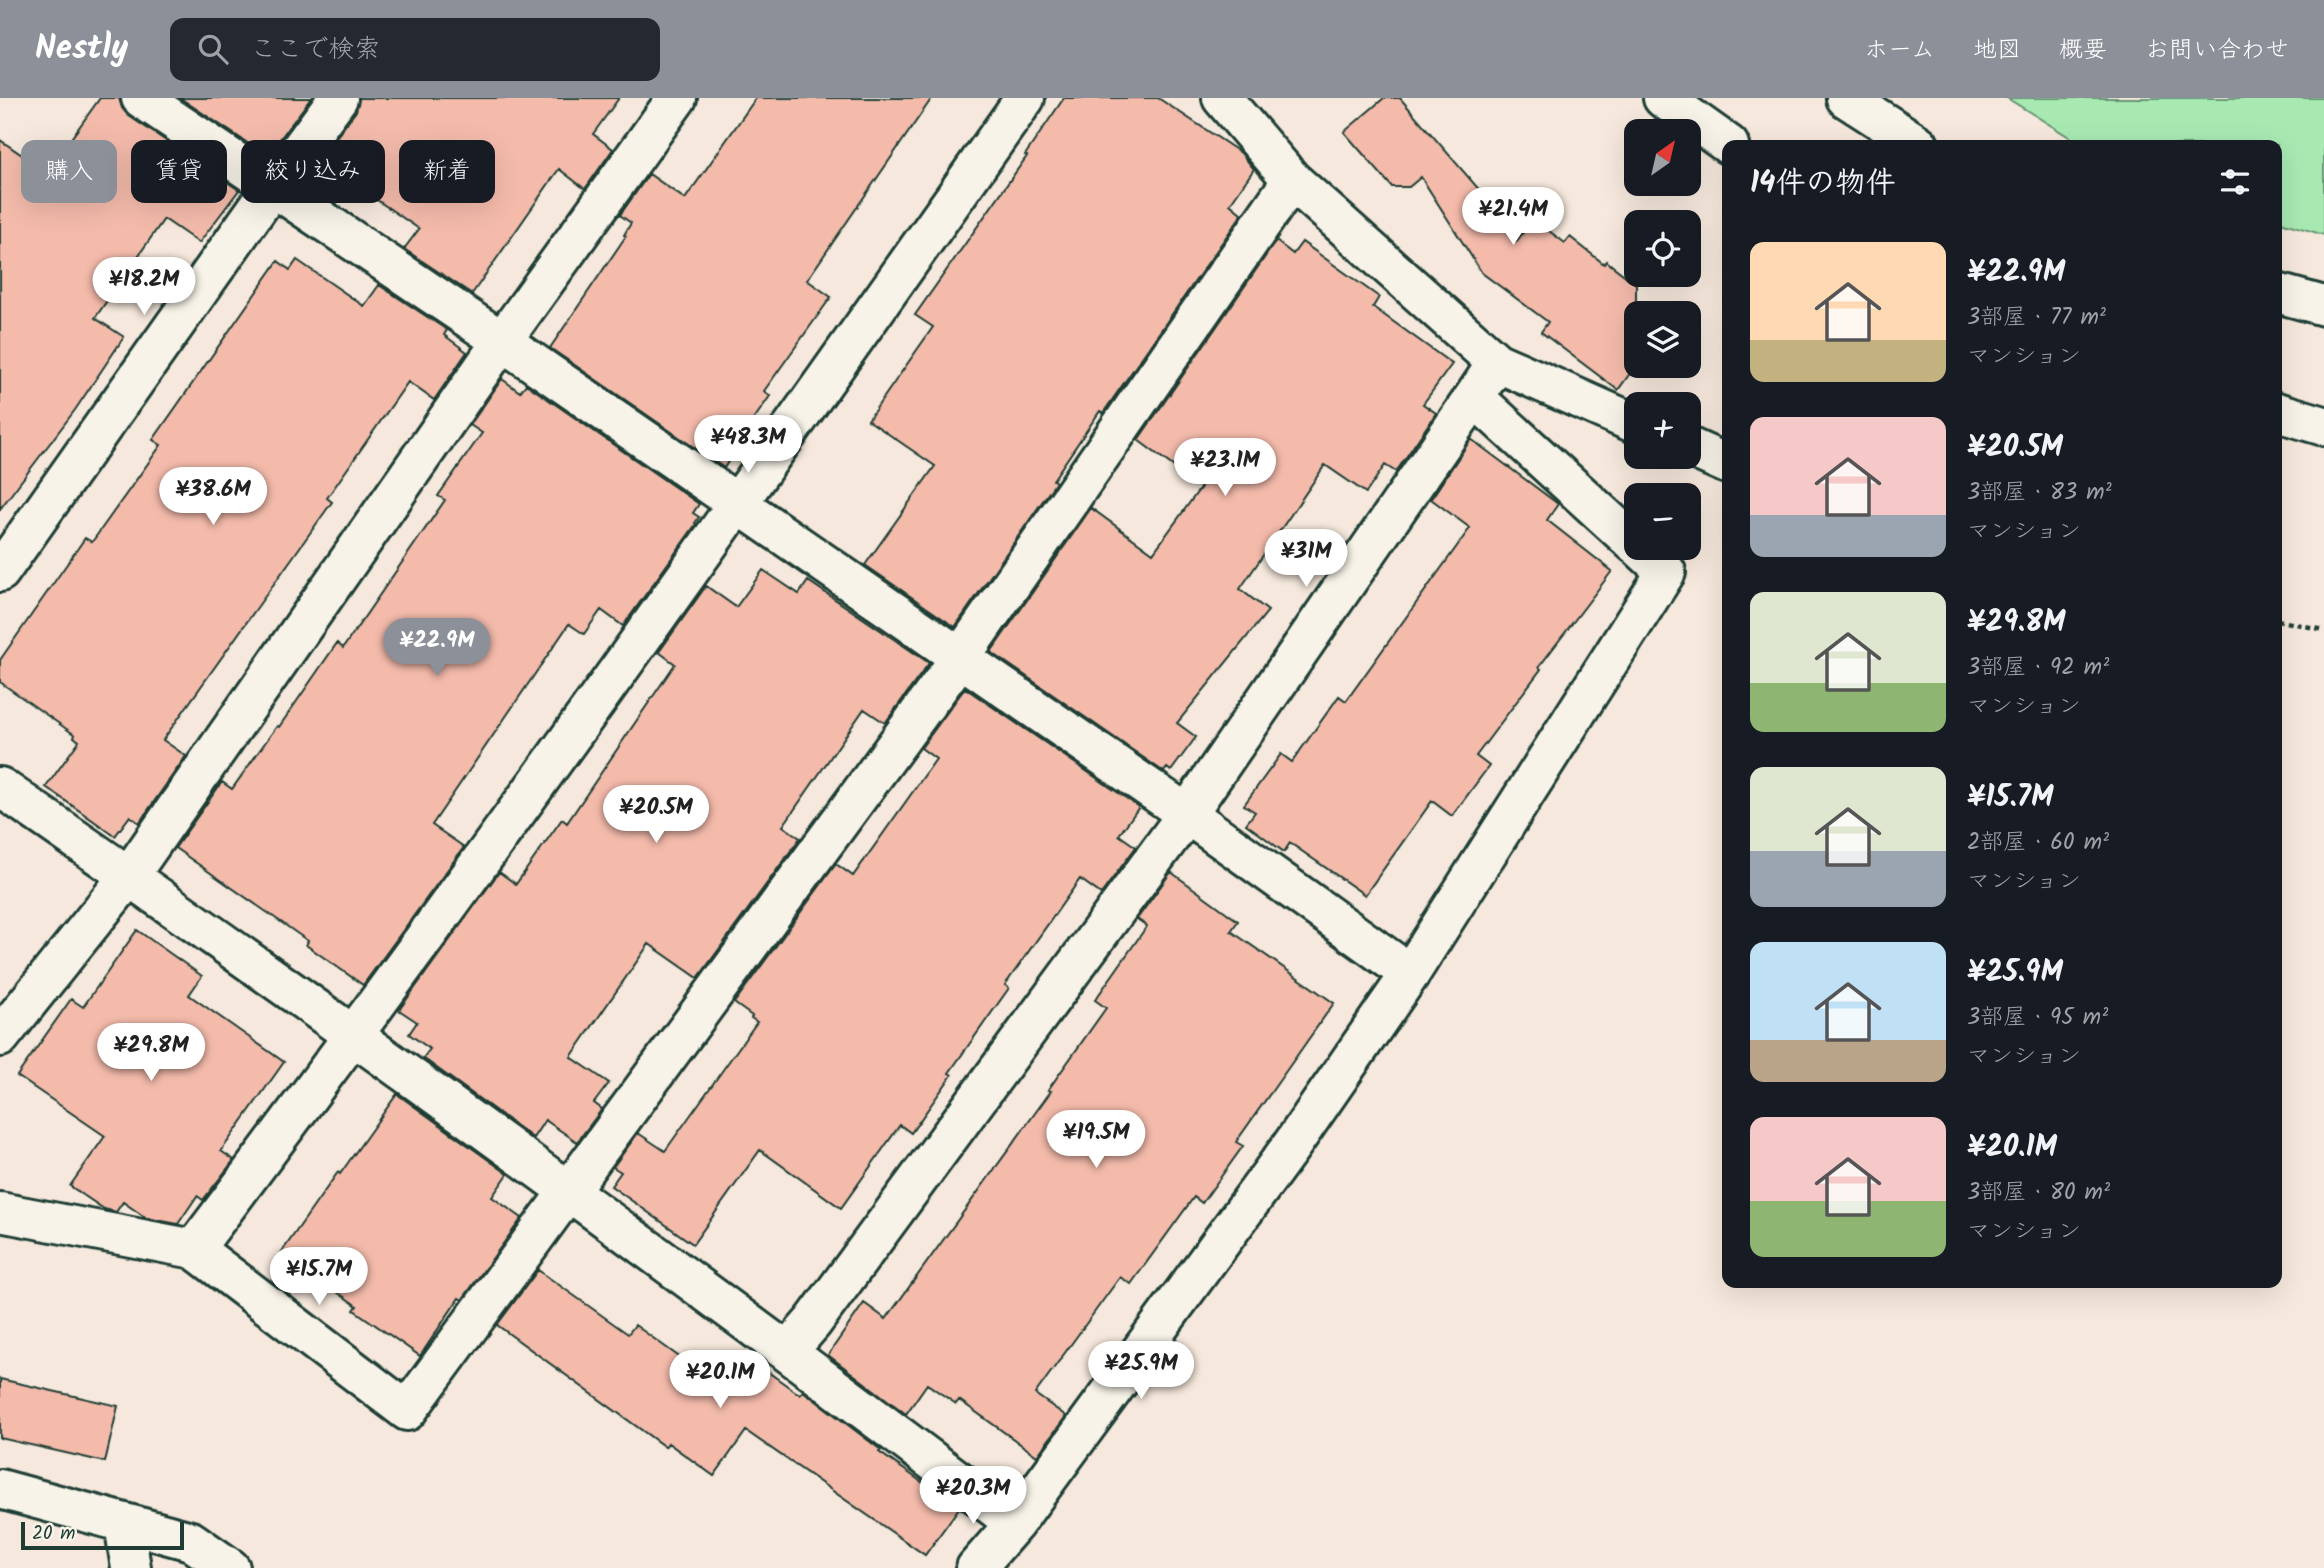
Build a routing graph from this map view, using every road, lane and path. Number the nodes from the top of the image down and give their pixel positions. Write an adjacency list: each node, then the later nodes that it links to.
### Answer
1 (141, 98): 11 (street)
2 (338, 98): 8 (street)
3 (677, 98): 17 (street)
4 (1025, 98): 25 (street)
5 (1222, 98): 12 (street)
6 (1663, 98): 9 (street)
7 (1846, 98): 10 (street)
8 (307, 140)
9 (1722, 140)
10 (1911, 140)
11 (241, 165)
12 (1292, 180): 18 (street); 31 (street)
13 (261, 203): 28 (street)
14 (298, 203): 17 (street)
15 (2282, 294): 16 (street)
16 (2324, 306)
17 (502, 341): 25 (street); 34 (street)
18 (1496, 362): 19 (street); 21 (street)
19 (1474, 397): 26 (street); 33 (street)
20 (2282, 413): 22 (street)
21 (1624, 419)
22 (2324, 426)
23 (1701, 452): 24 (street)
24 (1722, 462)
25 (738, 504): 31 (street); 37 (street)
26 (1624, 533)
27 (1653, 560): 35 (street)
28 (0, 572)
29 (2282, 621): 30 (path)
30 (2324, 630)
31 (960, 658): 33 (street); 38 (street)
32 (0, 787): 34 (street)
33 (1187, 814): 35 (street); 41 (street)
34 (129, 876): 36 (street); 37 (street)
35 (1410, 974): 44 (street)
36 (0, 1037)
37 (354, 1037): 38 (street); 40 (street)
38 (570, 1191): 40 (street); 41 (street)
39 (0, 1212): 40 (street)
40 (194, 1249)
41 (787, 1352): 44 (street)
42 (0, 1489): 43 (street)
43 (124, 1523): 45 (street); 46 (street)
44 (1015, 1523): 47 (street)
45 (131, 1568)
46 (230, 1568)
47 (976, 1568)

